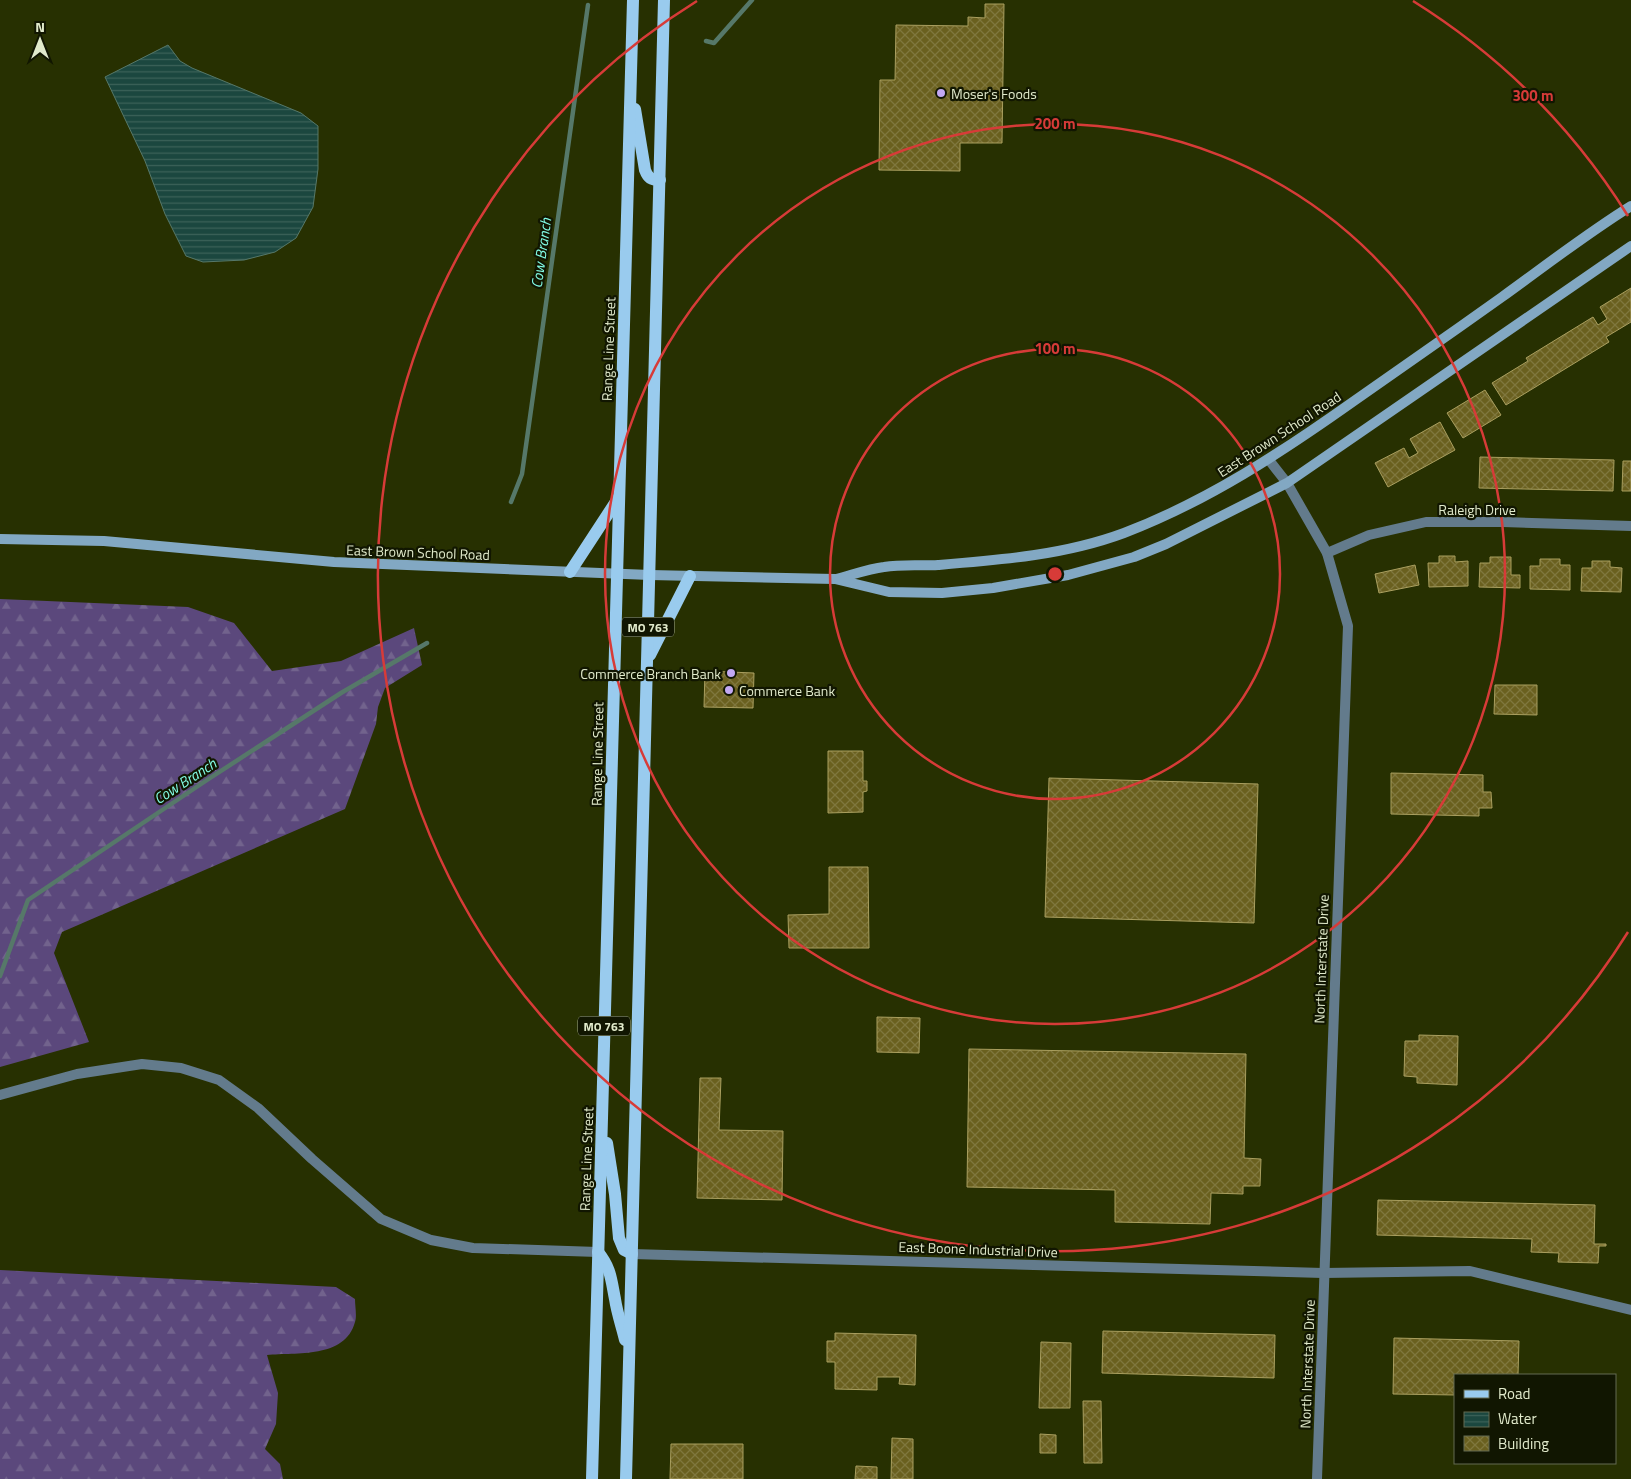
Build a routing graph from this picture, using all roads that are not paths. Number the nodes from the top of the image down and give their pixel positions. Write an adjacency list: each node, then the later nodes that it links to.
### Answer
1 (633, 0): 3 (main road, Range Line Street / MO 763)
2 (664, 0): 4 (main road, MO 763)
3 (630, 87): 4 (main road); 9 (main road, Range Line Street / MO 763)
4 (660, 180): 15 (main road, MO 763)
5 (1631, 206): 7 (main road, East Brown School Road)
6 (1631, 246): 8 (main road, East Brown School Road)
7 (1269, 460): 8 (street, North Interstate Drive); 17 (main road, East Brown School Road)
8 (1287, 483): 12 (street, North Interstate Drive); 17 (main road, East Brown School Road)
9 (619, 497): 13 (main road); 14 (main road, Range Line Street / MO 763)
10 (1631, 526): 12 (street, Raleigh Drive)
11 (0, 539): 13 (main road, East Brown School Road)
12 (1327, 553): 23 (street, North Interstate Drive)
13 (570, 572): 14 (main road, East Brown School Road)
14 (617, 573): 15 (main road, East Brown School Road); 20 (main road, Range Line Street / MO 763)
15 (650, 575): 16 (main road, East Brown School Road); 18 (main road, MO 763)
16 (690, 576): 17 (main road, East Brown School Road); 18 (main road)
17 (835, 579)
18 (647, 660): 22 (main road, MO 763)
19 (0, 1094): 21 (street)
20 (602, 1107): 21 (main road, Range Line Street / MO 763); 22 (main road)
21 (598, 1252): 25 (main road); 26 (main road, Range Line Street / MO 763)
22 (632, 1254): 23 (street, East Boone Industrial Drive); 25 (main road, MO 763)
23 (1323, 1272): 24 (street, East Boone Industrial Drive); 28 (street, North Interstate Drive)
24 (1631, 1310)
25 (629, 1355): 27 (main road, MO 763)
26 (592, 1479)
27 (626, 1479)
28 (1317, 1479)

